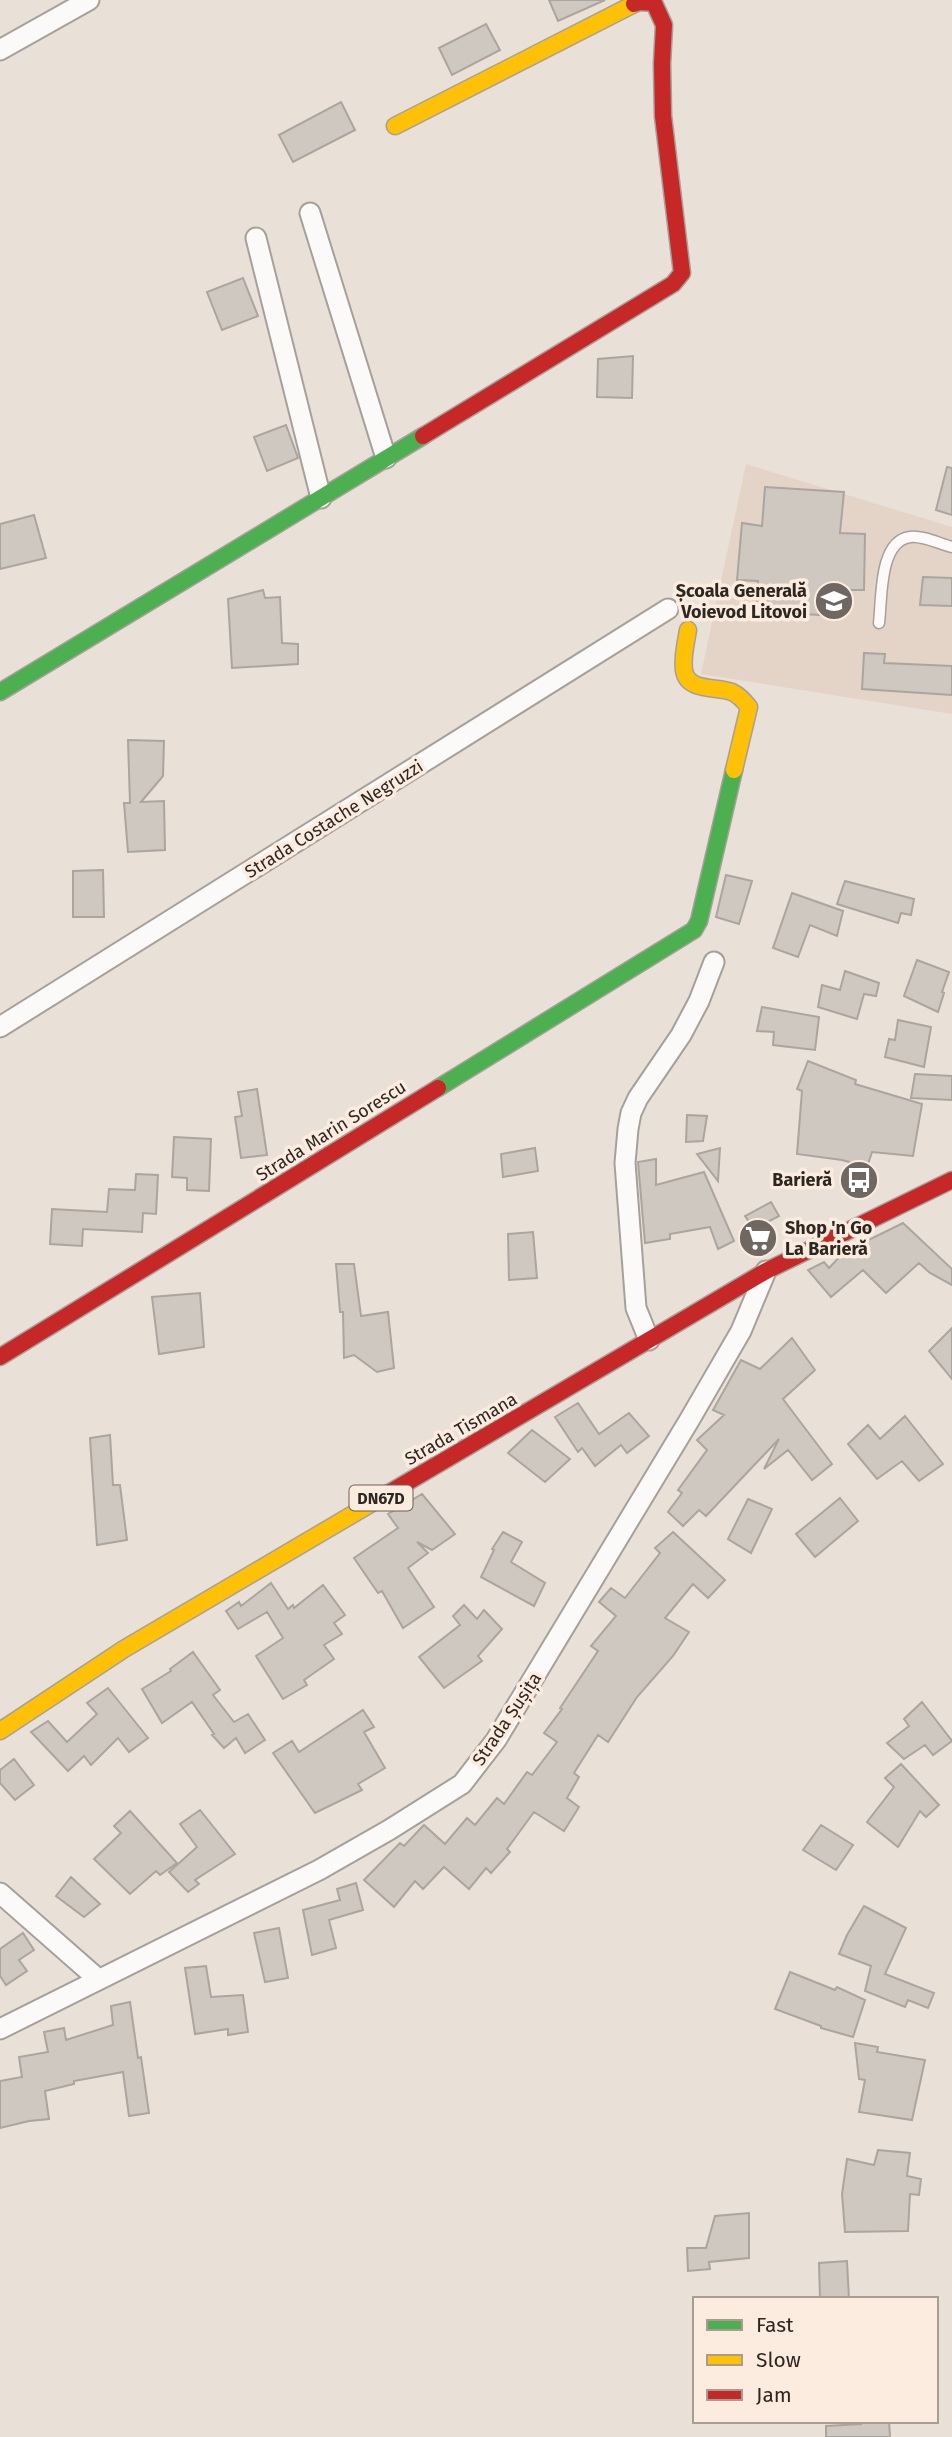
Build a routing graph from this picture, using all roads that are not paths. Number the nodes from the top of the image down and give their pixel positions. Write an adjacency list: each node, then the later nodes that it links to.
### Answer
1 (89, 0): 2 (street)
2 (0, 50)
3 (395, 126): 6 (street)
4 (310, 213): 6 (street)
5 (256, 238): 7 (street)
6 (386, 458): 7 (street)
7 (321, 498): 12 (street)
8 (952, 547): 10 (lane)
9 (667, 609): 14 (street, Strada Costache Negruzzi)
10 (879, 623)
11 (688, 630): 18 (street, Strada Marin Sorescu)
12 (0, 692)
13 (714, 962): 17 (street)
14 (0, 1027)
15 (952, 1180): 16 (street, Strada Tismana / DN67D)
16 (766, 1271): 17 (street, Strada Tismana / DN67D); 21 (street, Strada Șușița)
17 (649, 1340): 19 (street, Strada Tismana / DN67D)
18 (0, 1357)
19 (0, 1731)
20 (0, 1893): 21 (street)
21 (98, 1979): 22 (street, Strada Șușița)
22 (0, 2029)

